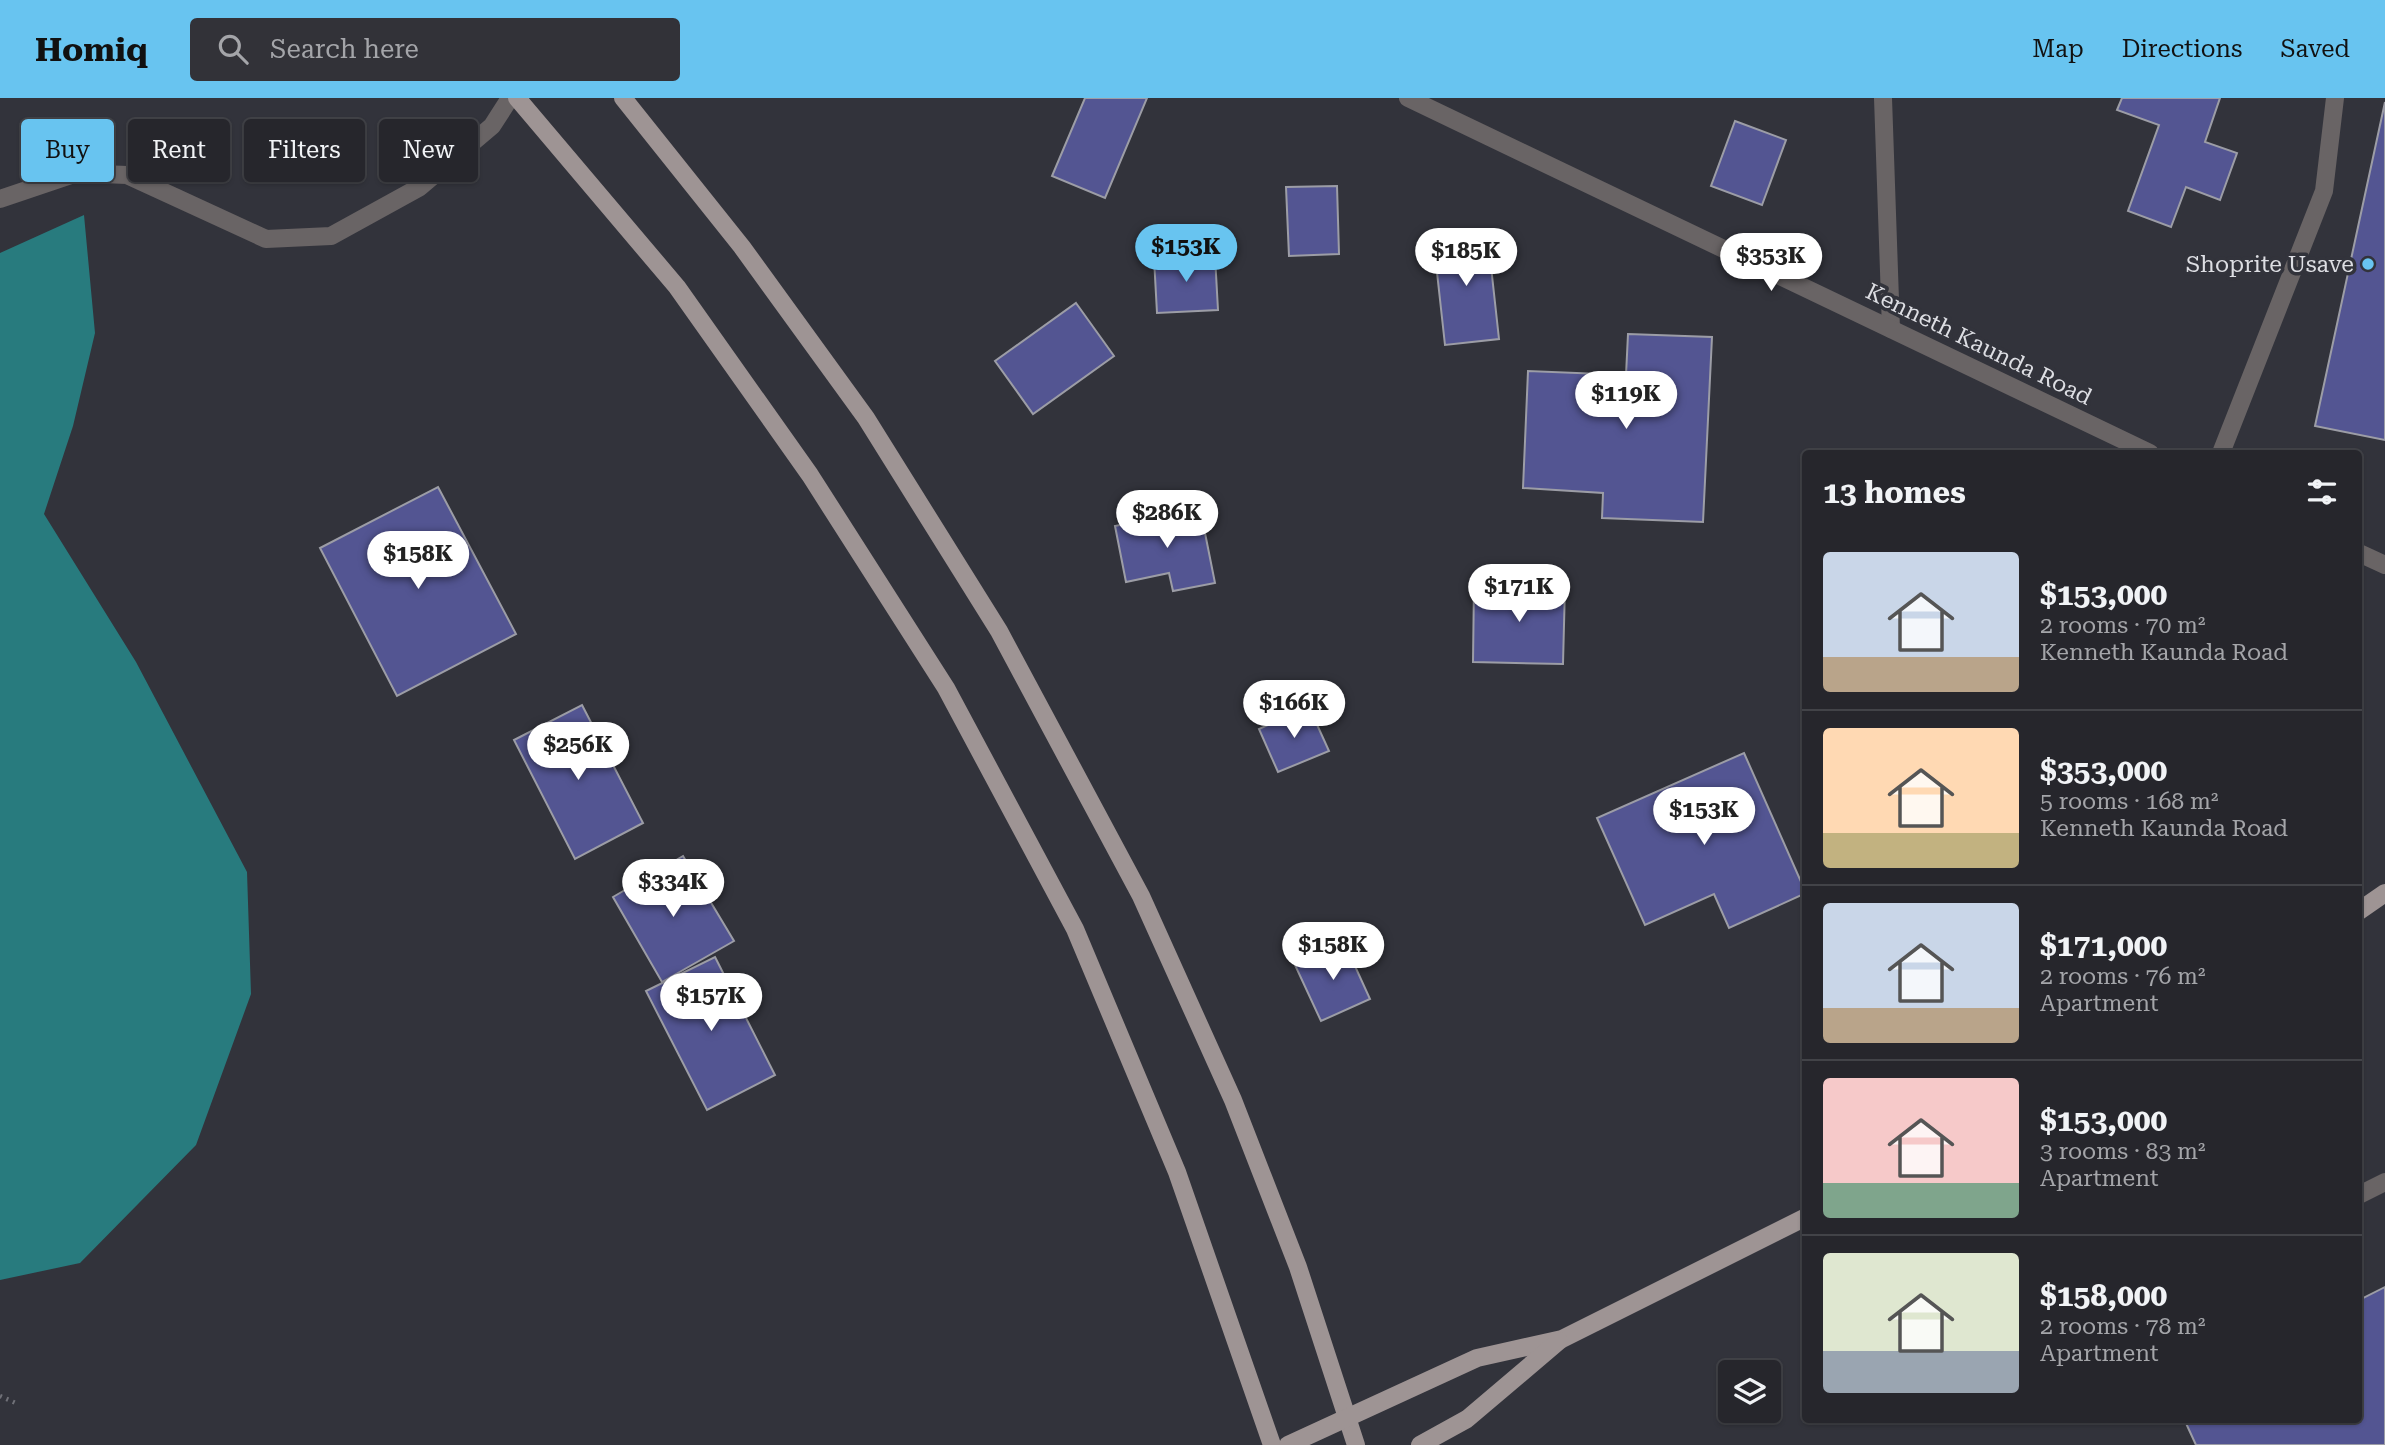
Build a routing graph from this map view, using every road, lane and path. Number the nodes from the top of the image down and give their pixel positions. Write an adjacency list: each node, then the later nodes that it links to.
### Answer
1 (510, 98): 7 (street)
2 (517, 98): 22 (main road)
3 (623, 98): 21 (main road)
4 (1408, 98): 8 (street, Kenneth Kaunda Road)
5 (1883, 98): 8 (street)
6 (2335, 98): 10 (street)
7 (0, 199)
8 (1891, 329): 9 (street, Kenneth Kaunda Road)
9 (2144, 450)
10 (2222, 450)
11 (2362, 554): 12 (street)
12 (2385, 565)
13 (2385, 893): 14 (main road)
14 (2362, 909)
15 (2385, 1182): 16 (street)
16 (2362, 1194)
17 (1802, 1219): 18 (main road)
18 (1562, 1339): 21 (main road); 25 (main road)
19 (0, 1396): 20 (path)
20 (18, 1404)
21 (1346, 1418): 23 (main road); 24 (main road)
22 (1272, 1445)
23 (1287, 1445)
24 (1356, 1445)
25 (1420, 1445)

